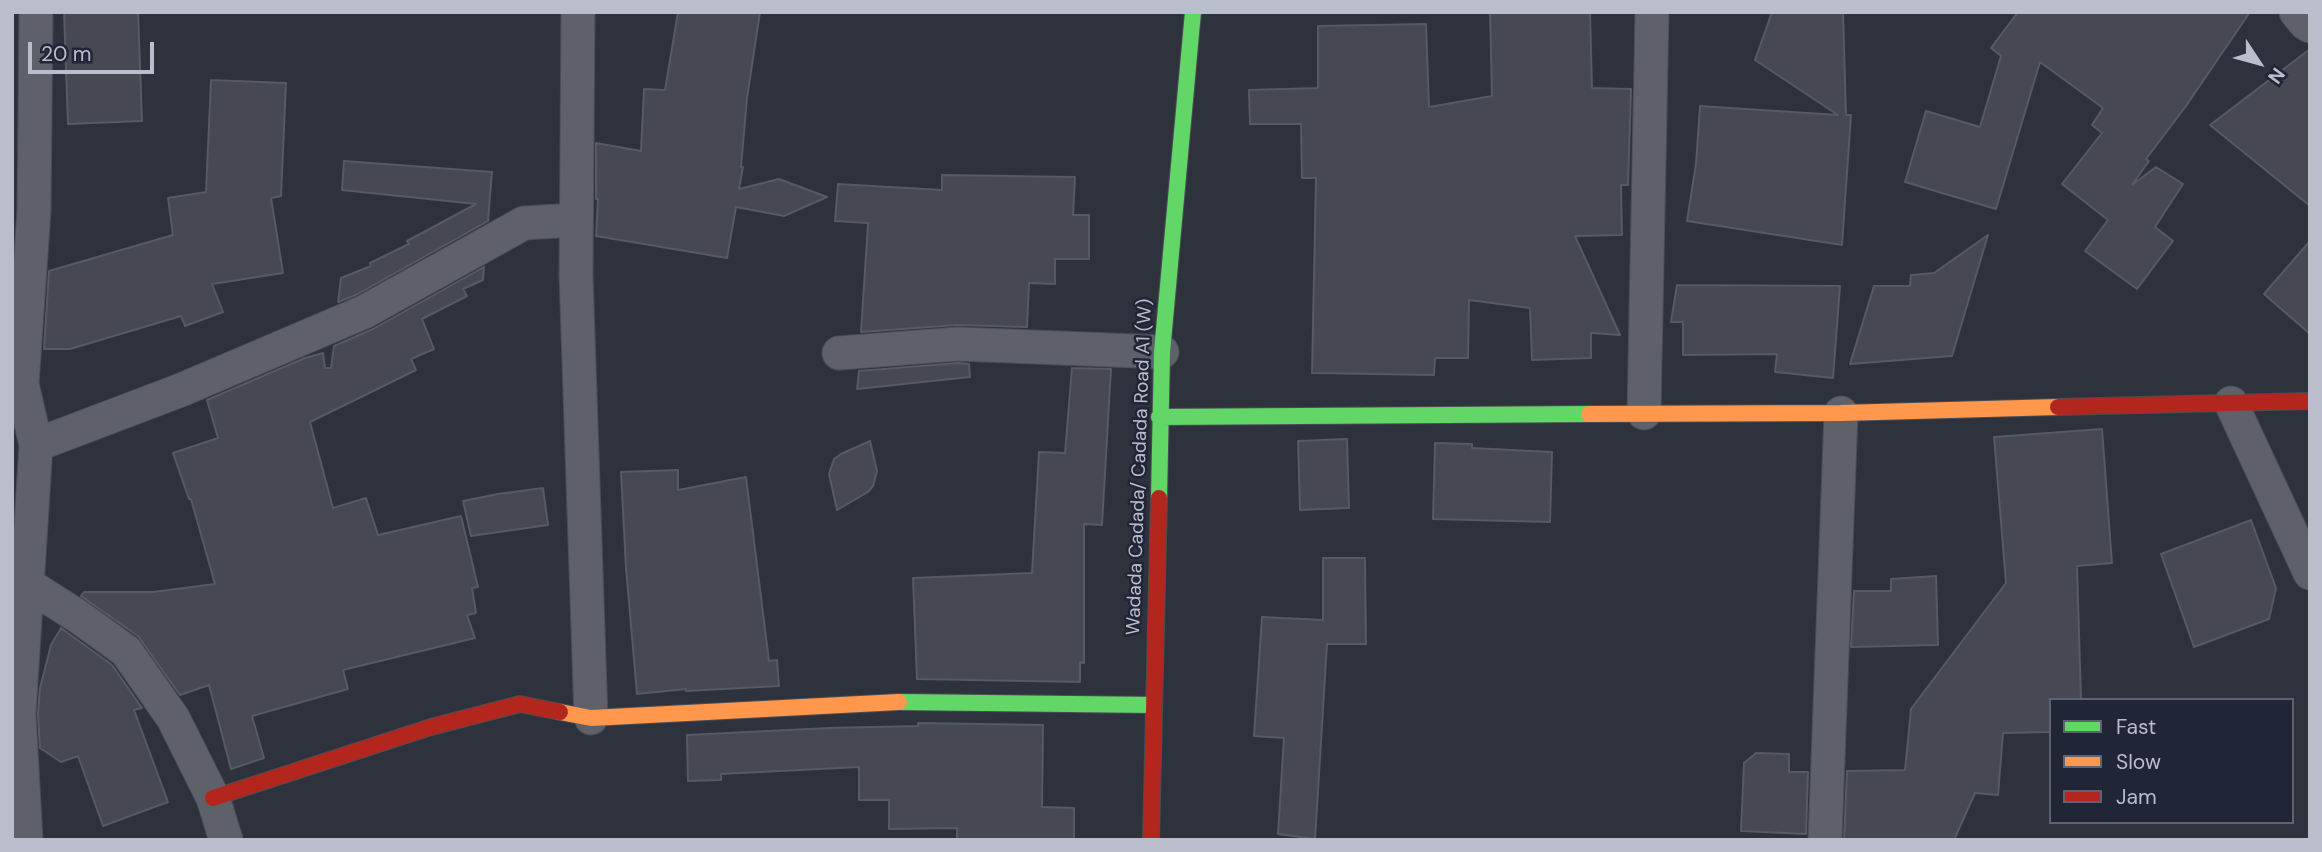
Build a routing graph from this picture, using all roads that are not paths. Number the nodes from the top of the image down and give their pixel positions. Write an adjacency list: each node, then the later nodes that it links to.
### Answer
1 (36, 12): 15 (street)
2 (578, 12): 7 (street)
3 (1652, 12): 13 (street)
4 (2296, 12): 6 (street)
5 (1189, 13): 8 (street, Wadada Cadada/ Cadada Road A1 (W))
6 (2310, 26)
7 (575, 220): 15 (street); 20 (street)
8 (1162, 352): 9 (street); 14 (street, Wadada Cadada/ Cadada Road A1 (W))
9 (839, 353)
10 (2310, 401): 11 (street)
11 (2231, 403): 12 (street); 16 (street)
12 (1841, 412): 13 (street); 25 (street)
13 (1644, 413): 14 (street)
14 (1159, 417): 18 (street, Wadada Cadada/ Cadada Road A1 (W))
15 (36, 445): 17 (street)
16 (2310, 573)
17 (27, 584): 19 (street); 21 (street)
18 (1154, 705): 20 (street); 24 (street, Wadada Cadada/ Cadada Road A1 (W))
19 (16, 715): 22 (street)
20 (591, 718): 21 (street)
21 (213, 798): 23 (street)
22 (26, 840)
23 (226, 840)
24 (1151, 840)
25 (1825, 840)

